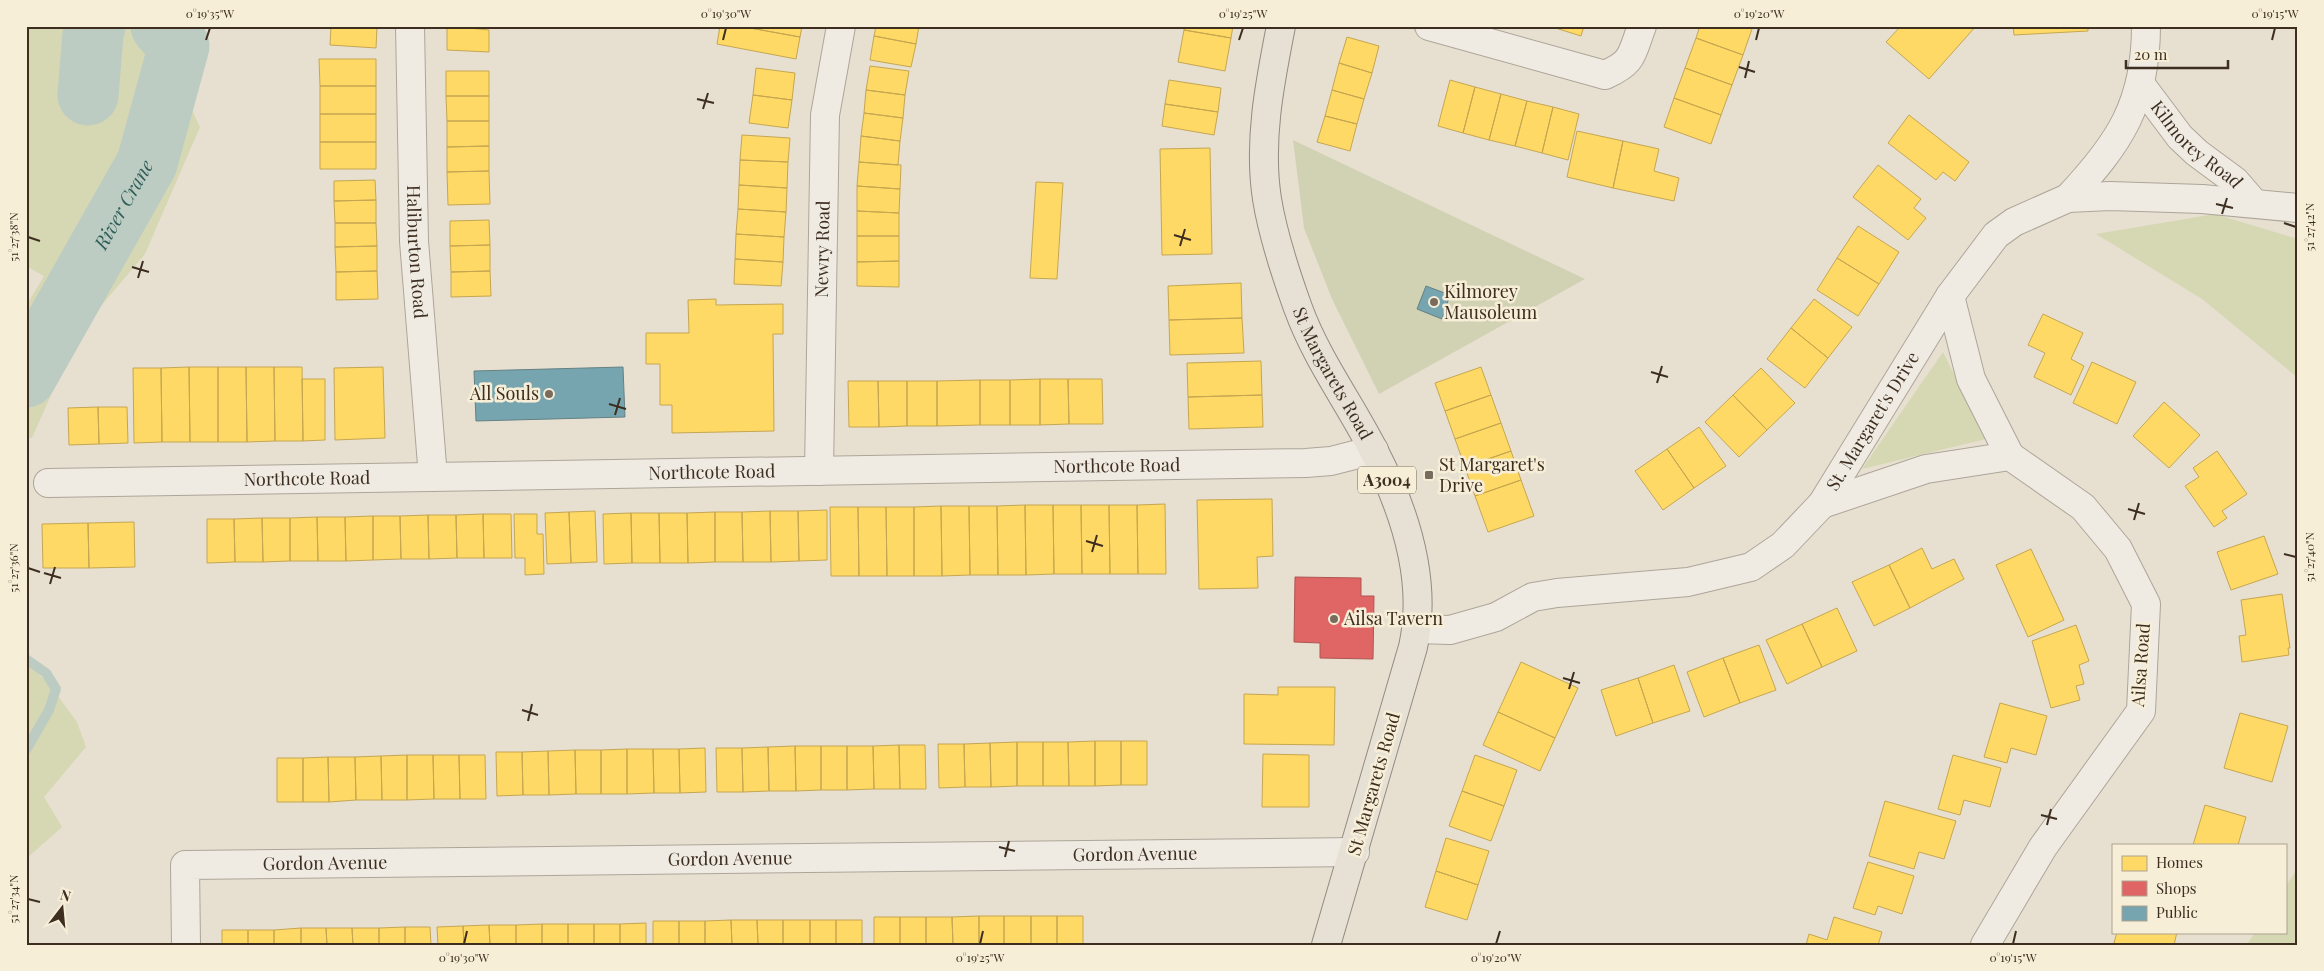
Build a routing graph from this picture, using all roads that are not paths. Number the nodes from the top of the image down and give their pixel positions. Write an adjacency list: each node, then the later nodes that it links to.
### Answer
1 (410, 26): 15 (street, Haliburton Road)
2 (841, 26): 14 (street, Newry Road)
3 (1281, 26): 12 (main road, St Margarets Road / A3004)
4 (1429, 26): 5 (street)
5 (1642, 26)
6 (2146, 26): 7 (street, Kilmorey Road)
7 (2141, 85): 8 (street, Kilmorey Road); 9 (street, Kilmorey Road)
8 (2068, 198): 9 (street, St. Margaret's Drive); 11 (street, St. Margaret's Drive)
9 (2254, 203): 10 (street, St. Margaret's Drive)
10 (2298, 208)
11 (1950, 296): 13 (street, Ailsa Road); 17 (street, St. Margaret's Drive)
12 (1374, 450): 14 (street, Northcote Road); 18 (main road, St Margarets Road / A3004)
13 (2010, 456): 17 (street); 22 (street, Ailsa Road)
14 (820, 471): 15 (street, Northcote Road)
15 (433, 477): 16 (street, Northcote Road)
16 (48, 483)
17 (1822, 504): 18 (street, St. Margaret's Drive)
18 (1417, 628): 19 (main road, St Margarets Road / A3004)
19 (1355, 852): 20 (street, Gordon Avenue); 21 (main road, St Margarets Road / A3004)
20 (186, 945)
21 (1326, 945)
22 (1985, 945)

